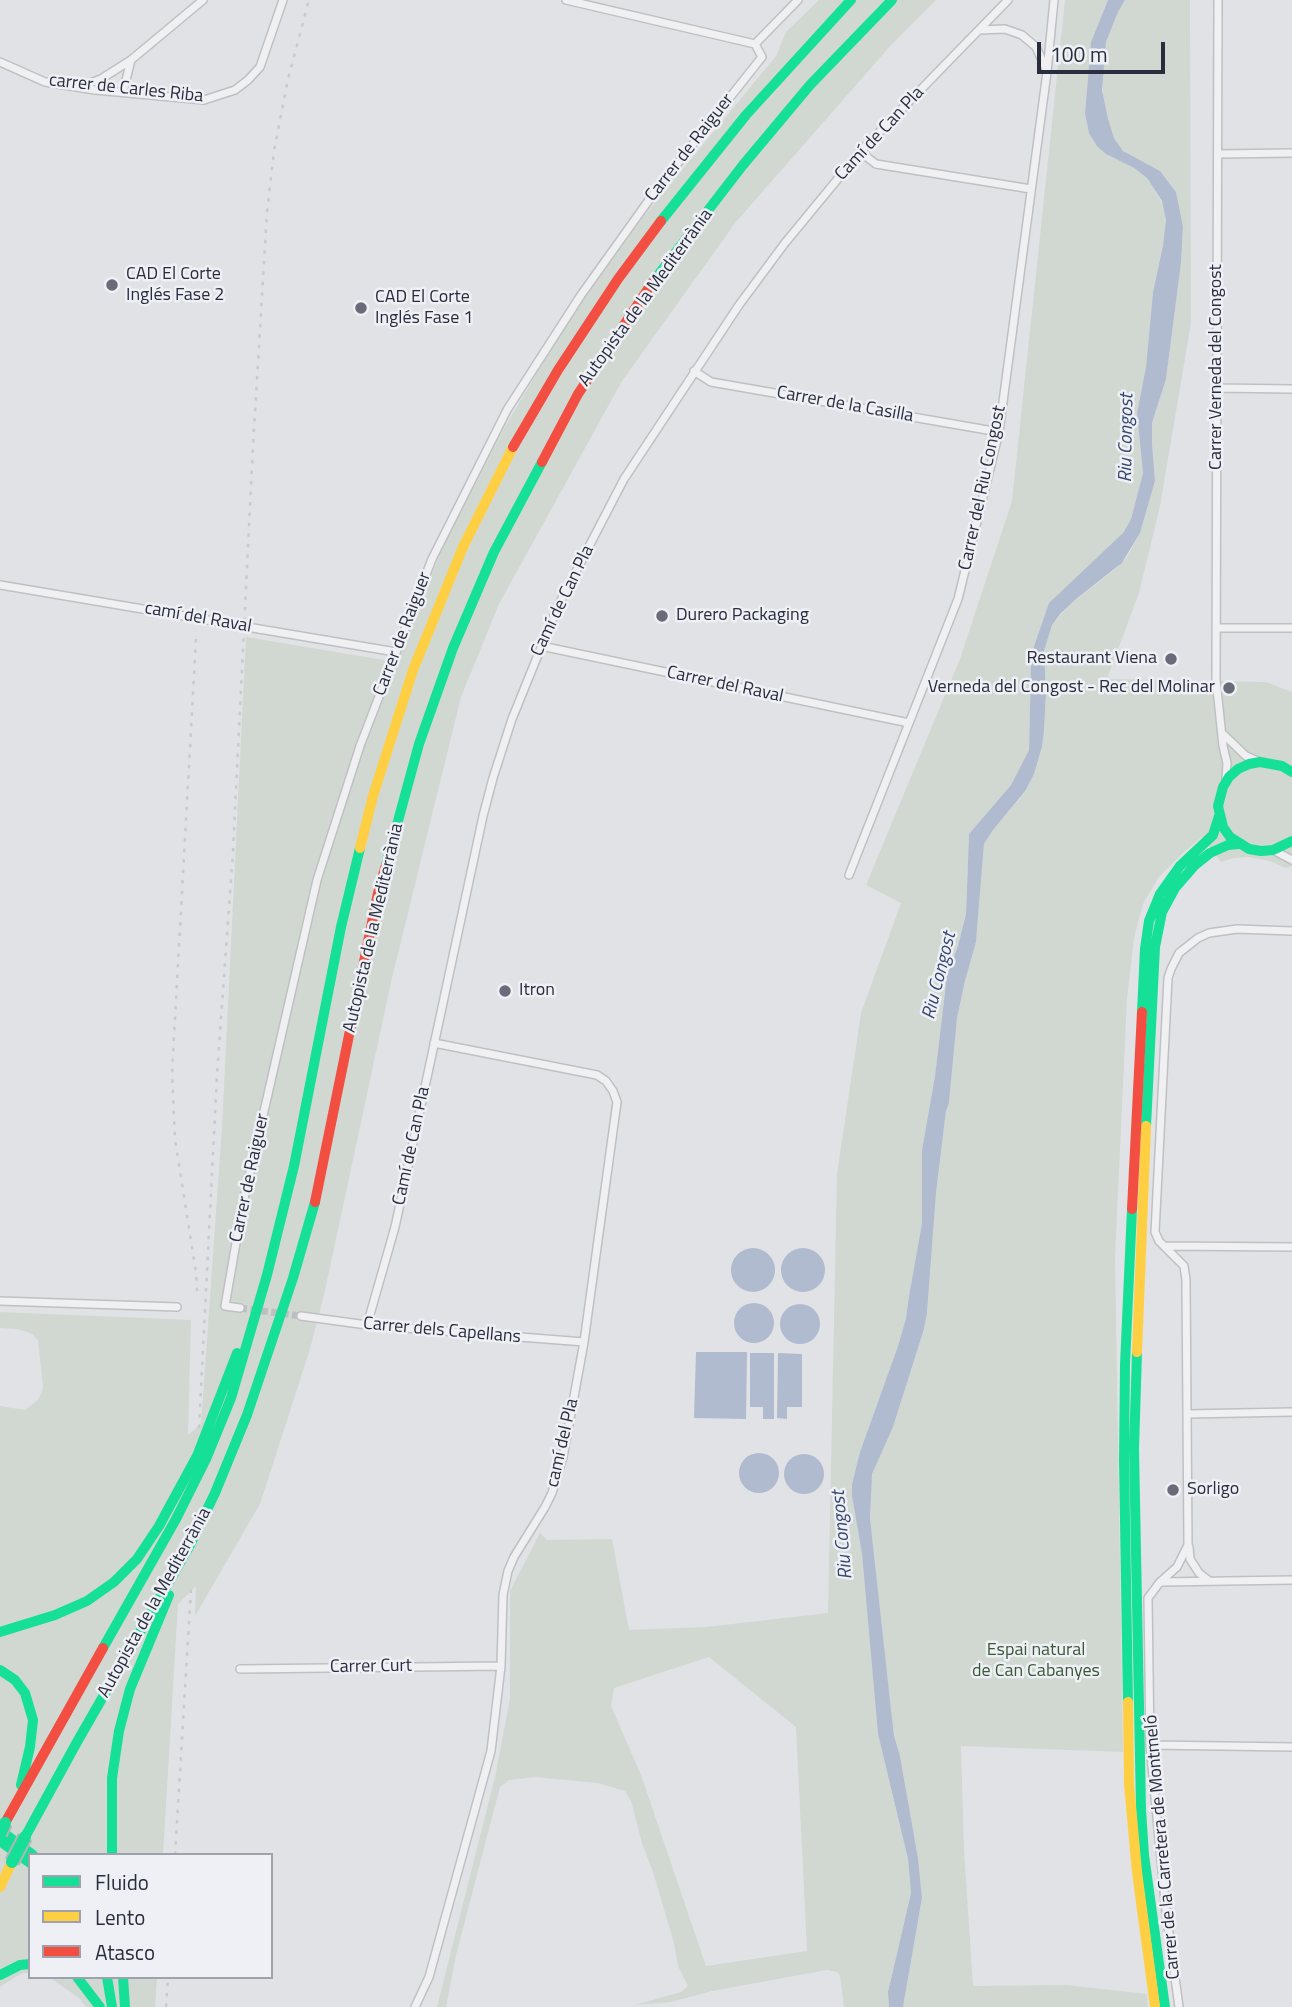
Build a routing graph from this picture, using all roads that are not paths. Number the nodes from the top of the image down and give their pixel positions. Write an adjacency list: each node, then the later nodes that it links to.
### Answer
1 (203, 0): 12 (street)
2 (284, 0): 16 (street, carrer de Carles Riba)
3 (566, 0): 11 (street)
4 (798, 0): 11 (street)
5 (851, 0): 45 (main road, Autopista de la Mediterrània)
6 (892, 0): 54 (main road, Autopista de la Mediterrània)
7 (1008, 0): 10 (street, Camí de Can Pla)
8 (1054, 0): 14 (street, Carrer del Riu Congost)
9 (1218, 0): 19 (street, Carrer Verneda del Congost)
10 (978, 30): 14 (street); 17 (street, Camí de Can Pla)
11 (755, 44): 29 (street, Carrer de Raiguer)
12 (131, 60): 15 (street); 16 (street)
13 (0, 62): 15 (street, carrer de Carles Riba)
14 (1047, 72): 20 (street, Carrer del Riu Congost)
15 (80, 87): 16 (street, carrer de Carles Riba)
16 (123, 92)
17 (860, 152): 20 (street); 21 (street, Camí de Can Pla)
18 (1292, 153): 19 (street)
19 (1218, 154): 22 (street, Carrer Verneda del Congost)
20 (1031, 189): 24 (street, Carrer del Riu Congost)
21 (694, 371): 24 (street, Carrer de la Casilla); 28 (street, Camí de Can Pla)
22 (1217, 388): 23 (street); 26 (street, Carrer Verneda del Congost)
23 (1292, 388)
24 (999, 432): 30 (street, Carrer del Riu Congost)
25 (0, 585): 29 (street, camí del Raval, bridge)
26 (1216, 628): 27 (street); 31 (street, Carrer Verneda del Congost)
27 (1292, 628)
28 (541, 646): 30 (street, Carrer del Raval); 42 (street, Camí de Can Pla)
29 (396, 652): 48 (street, Carrer de Raiguer)
30 (909, 723): 40 (street, Carrer del Riu Congost)
31 (1223, 734): 32 (street); 34 (street, Carrer Verneda del Congost)
32 (1261, 762): 33 (main road); 34 (main road)
33 (1289, 769)
34 (1223, 787): 35 (main road)
35 (1219, 816): 37 (main road); 82 (main road)
36 (1292, 841): 38 (main road)
37 (1239, 844): 38 (main road); 83 (main road)
38 (1273, 850): 39 (street)
39 (1292, 860)
40 (849, 875)
41 (1292, 931): 43 (street)
42 (434, 1043): 50 (street, Camí de Can Pla); 51 (street, camí del Pla)
43 (1165, 1246): 44 (street); 53 (street)
44 (1292, 1247)
45 (267, 1275): 59 (main road); 65 (main road, Autopista de la Mediterrània)
46 (0, 1301): 47 (street)
47 (177, 1307)
48 (240, 1308)
49 (302, 1316): 50 (street, Carrer dels Capellans)
50 (366, 1325): 51 (street, Carrer dels Capellans)
51 (584, 1342): 60 (street, camí del Pla)
52 (1292, 1412): 53 (street)
53 (1187, 1414): 55 (street)
54 (190, 1545): 69 (main road); 71 (main road, Autopista de la Mediterrània, bridge)
55 (1188, 1545): 57 (street); 58 (street, Carrer de la Carretera de Montmeló)
56 (1292, 1580): 57 (street)
57 (1209, 1581): 58 (street)
58 (1160, 1582): 63 (street, Carrer de la Carretera de Montmeló)
59 (0, 1632)
60 (501, 1666): 61 (street, Carrer Curt); 81 (street, camí del Pla)
61 (240, 1669)
62 (0, 1670): 65 (main road)
63 (1150, 1745): 64 (street); 84 (street, Carrer de la Carretera de Montmeló)
64 (1292, 1747)
65 (16, 1802): 66 (main road, Autopista de la Mediterrània)
66 (2, 1829): 68 (main road)
67 (0, 1841): 70 (main road)
68 (31, 1853)
69 (112, 1853)
70 (28, 1862)
71 (0, 1887)
72 (28, 1964): 73 (main road)
73 (0, 1975)
74 (79, 1979): 78 (main road)
75 (107, 1979): 79 (main road)
76 (116, 1979): 80 (main road)
77 (123, 1979): 80 (main road)
78 (100, 2007)
79 (112, 2007)
80 (123, 2007)
81 (415, 2007)
82 (1155, 2007)
83 (1165, 2007)
84 (1179, 2007)

